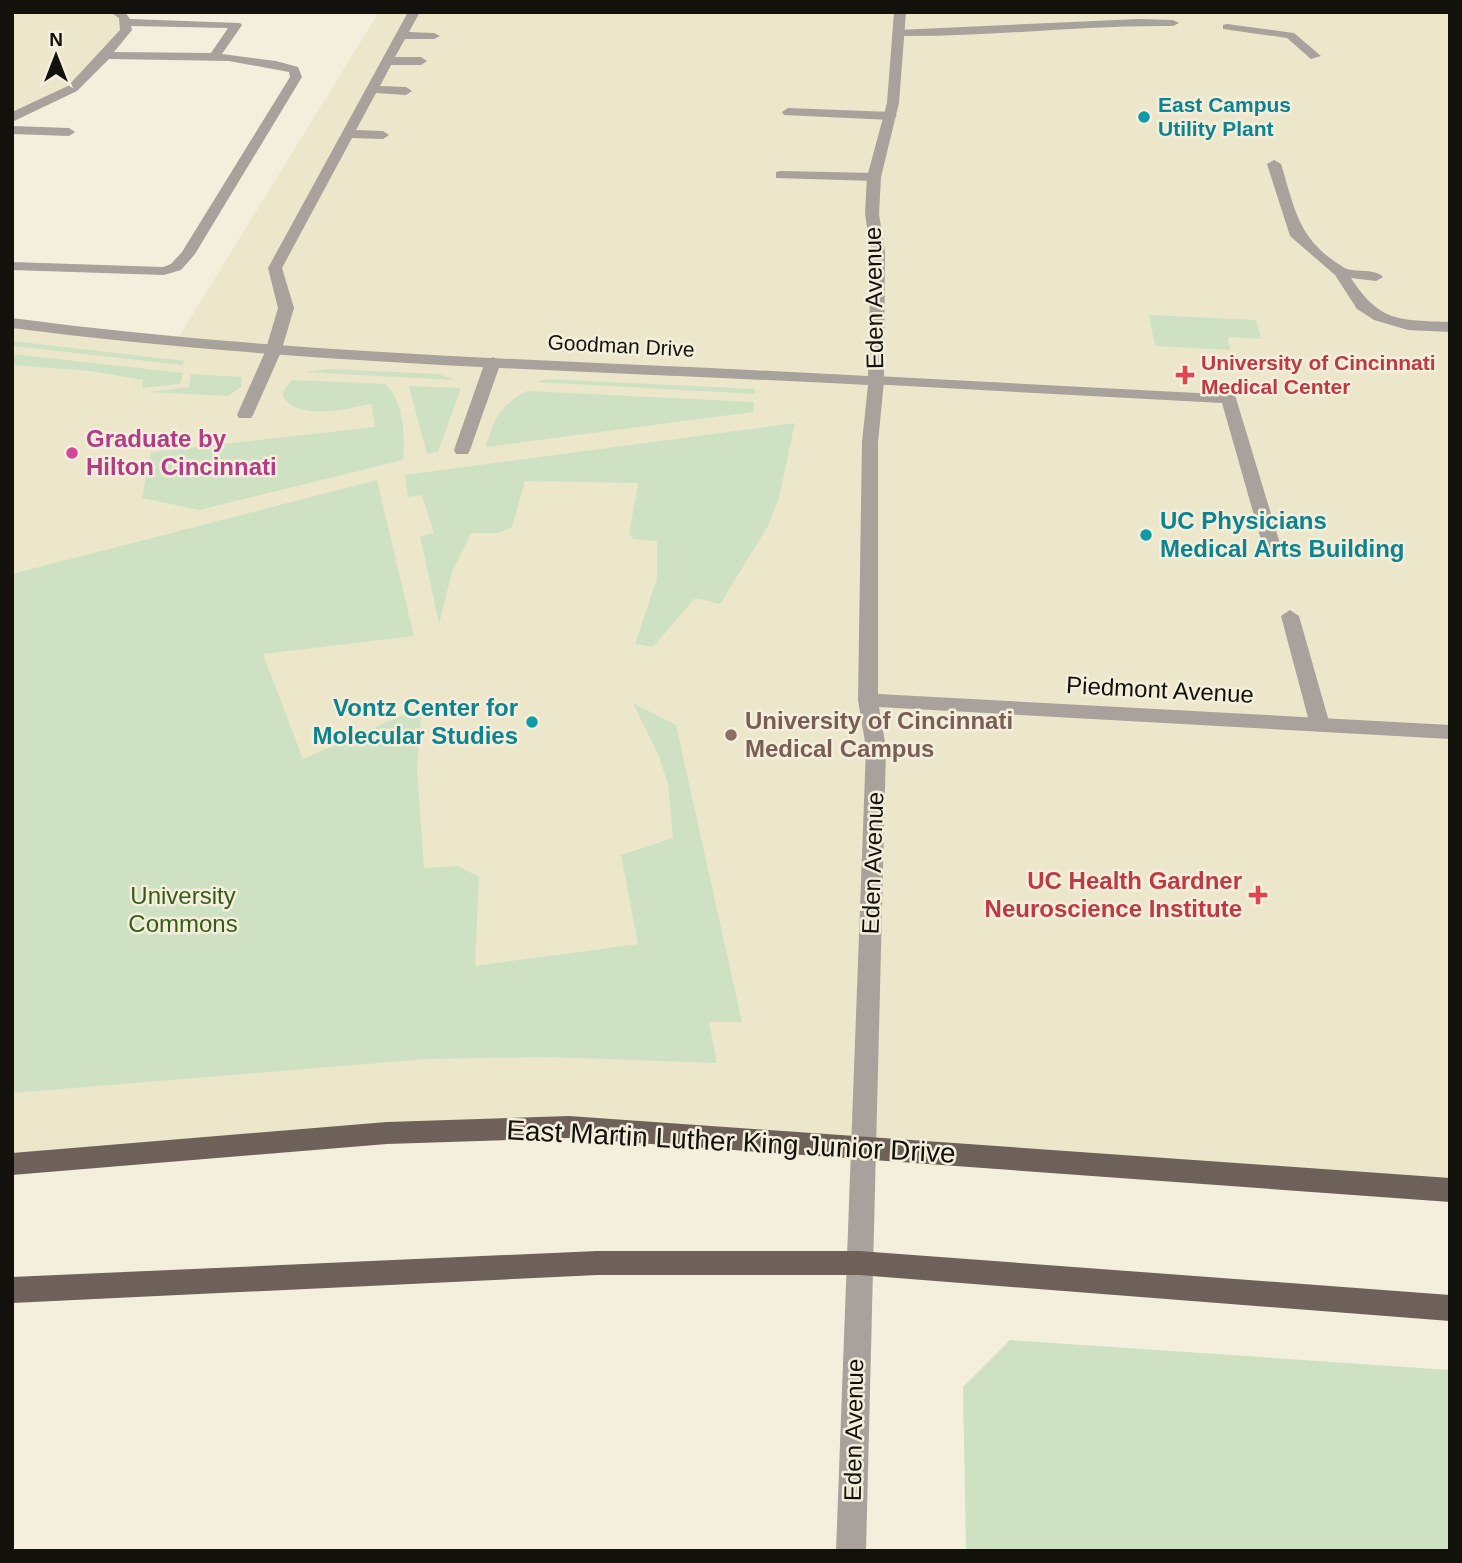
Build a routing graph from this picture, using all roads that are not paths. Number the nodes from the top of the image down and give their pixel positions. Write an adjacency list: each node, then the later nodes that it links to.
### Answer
1 (414, 12): 7 (street)
2 (900, 12): 6 (street, Eden Avenue)
3 (120, 17): 9 (street); 11 (street)
4 (1173, 23): 6 (street)
5 (1227, 27): 10 (street)
6 (898, 33): 17 (street, Eden Avenue)
7 (402, 35): 8 (street); 12 (street)
8 (434, 36)
9 (105, 55): 11 (street); 18 (street)
10 (1315, 56)
11 (213, 59): 26 (street)
12 (388, 61): 13 (street); 14 (street)
13 (421, 61)
14 (372, 89): 15 (street); 21 (street)
15 (406, 90)
16 (788, 112): 17 (street)
17 (891, 116): 25 (street, Eden Avenue)
18 (12, 118)
19 (12, 130): 20 (street)
20 (69, 132)
21 (348, 134): 22 (street); 31 (street)
22 (383, 135)
23 (1274, 164): 27 (street)
24 (781, 175): 25 (street)
25 (874, 177): 33 (street, Eden Avenue)
26 (12, 266)
27 (1340, 272): 28 (street); 30 (street)
28 (1376, 277)
29 (12, 323): 31 (street, Goodman Drive)
30 (1450, 327)
31 (273, 352): 32 (street, Goodman Drive); 34 (street)
32 (493, 362): 33 (street, Goodman Drive); 35 (street)
33 (876, 381): 36 (street, Goodman Drive); 38 (street, Eden Avenue)
34 (245, 415)
35 (462, 450)
36 (1272, 547)
37 (1290, 616): 39 (street)
38 (868, 700): 39 (street, Piedmont Avenue); 41 (street, Eden Avenue)
39 (1320, 725): 40 (street, Piedmont Avenue)
40 (1450, 732)
41 (863, 1146): 42 (main road, East Martin Luther King Junior Drive); 43 (main road, East Martin Luther King Junior Drive); 44 (street, Eden Avenue)
42 (12, 1164)
43 (1450, 1190)
44 (859, 1263): 45 (main road); 46 (main road); 47 (street, Eden Avenue)
45 (12, 1290)
46 (1450, 1308)
47 (851, 1551)

